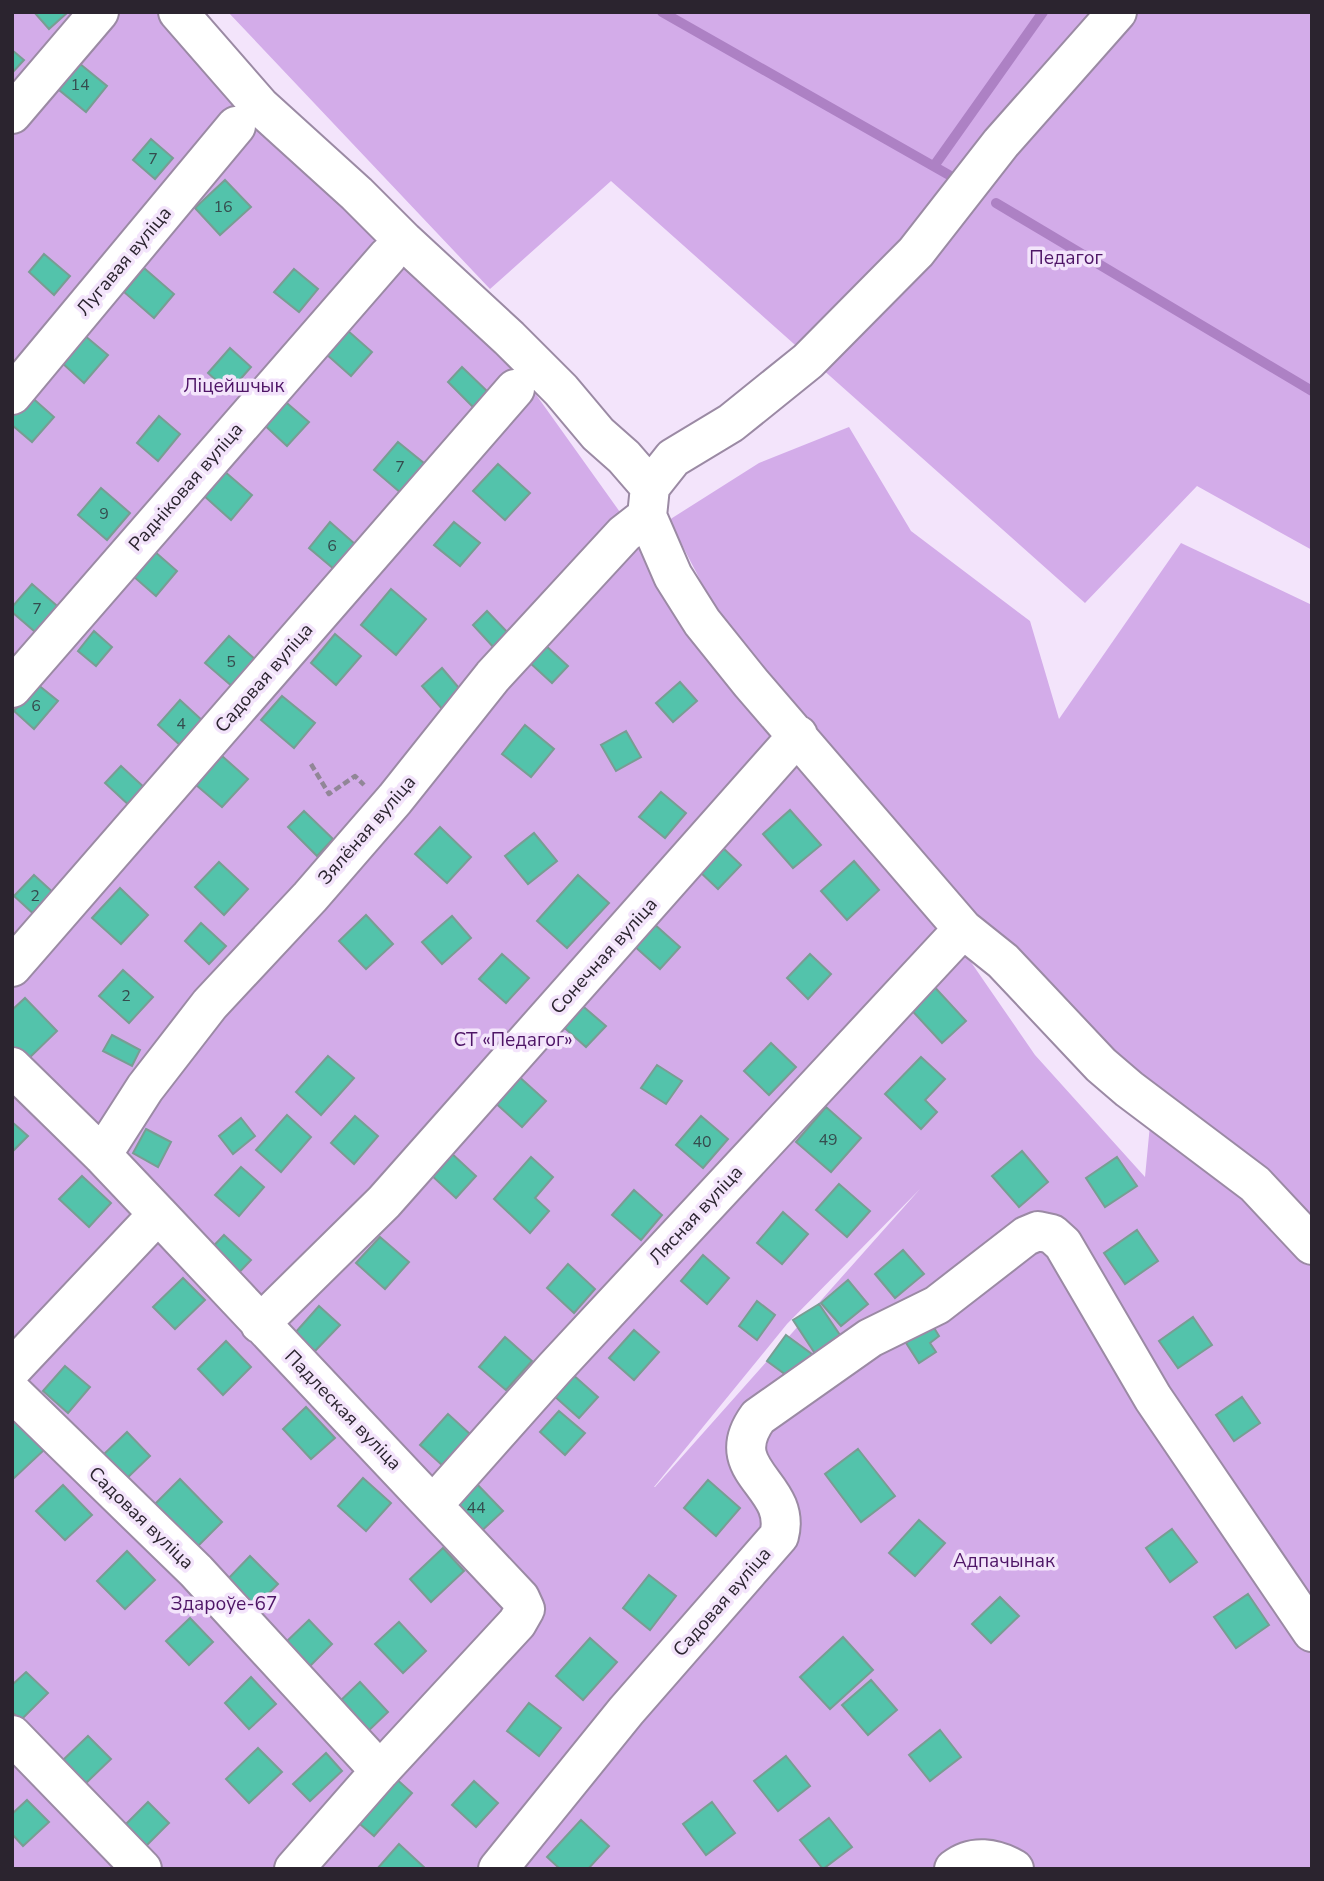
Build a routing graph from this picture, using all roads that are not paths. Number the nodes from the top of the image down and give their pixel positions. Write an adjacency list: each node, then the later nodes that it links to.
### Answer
1 (99, 12): 4 (street)
2 (178, 12): 9 (street)
3 (1117, 12): 9 (street, Зялёная вуліца)
4 (12, 114)
5 (236, 126): 8 (street, Лугавая вуліца)
6 (388, 256): 10 (street, Радніковая вуліца)
7 (515, 389): 13 (street, Садовая вуліца)
8 (12, 395)
9 (648, 502): 11 (street); 15 (street, Зялёная вуліца)
10 (12, 688)
11 (797, 736): 12 (street); 18 (street, Сонечная вуліца)
12 (962, 929): 17 (street); 21 (street, Лясная вуліца)
13 (12, 967)
14 (12, 1068): 15 (street, Падлеская вуліца)
15 (102, 1155): 16 (street, Падлеская вуліца)
16 (158, 1214): 18 (street, Падлеская вуліца); 19 (street)
17 (1312, 1245)
18 (260, 1324): 21 (street, Падлеская вуліца)
19 (12, 1368)
20 (12, 1392): 24 (street, Садовая вуліца)
21 (433, 1505): 24 (street, Падлеская вуліца)
22 (1312, 1632): 27 (street, Садовая вуліца)
23 (12, 1735): 25 (street)
24 (380, 1771): 26 (street)
25 (142, 1869)
26 (294, 1869)
27 (498, 1869)
28 (954, 1869): 29 (street)
29 (1014, 1869)

